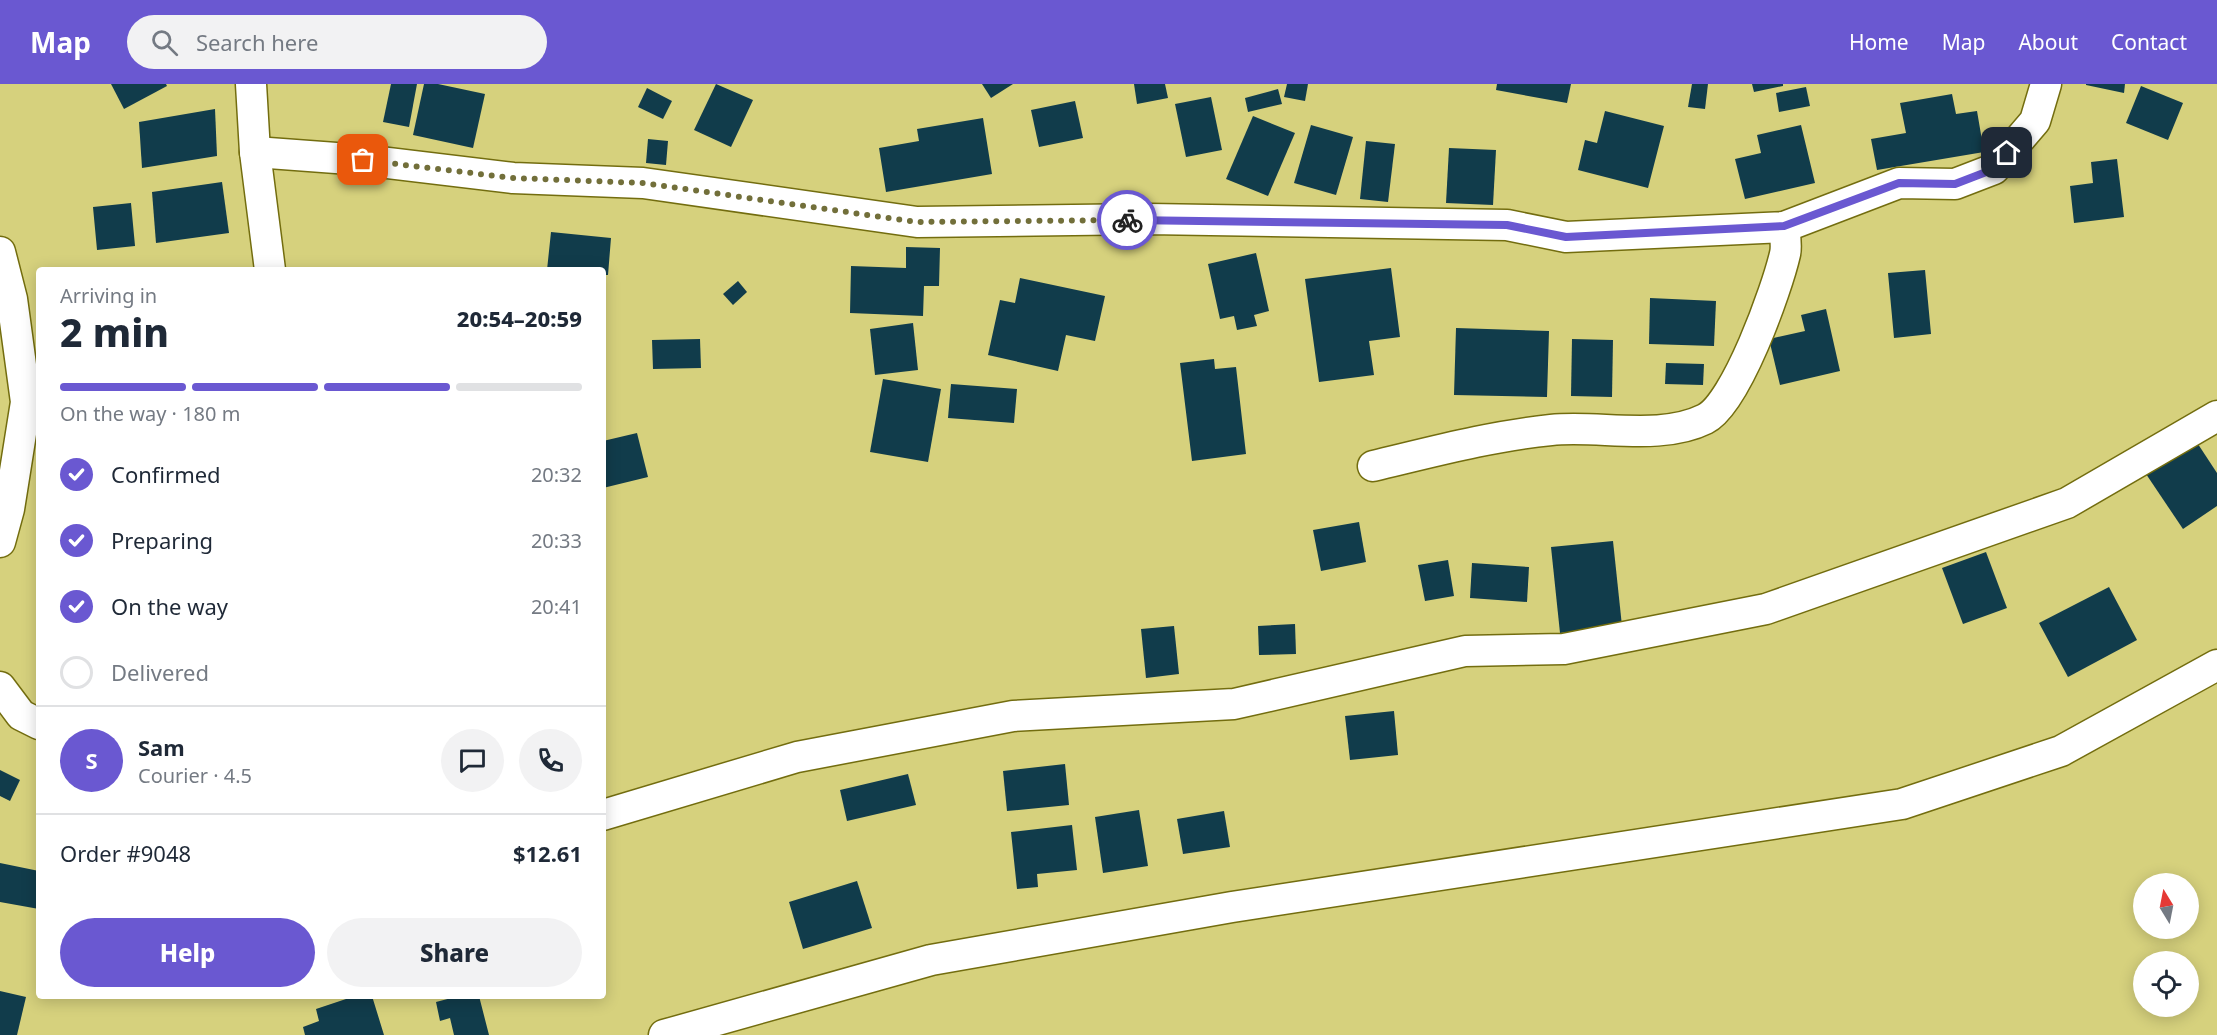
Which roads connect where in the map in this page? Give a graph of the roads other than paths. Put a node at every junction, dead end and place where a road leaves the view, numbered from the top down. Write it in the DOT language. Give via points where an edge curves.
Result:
graph roads {
  1 [pos="250,84"];
  2 [pos="2046,84"];
  3 [pos="255,152"];
  4 [pos="1784,226"];
  5 [pos="0,252"];
  6 [pos="270,267"];
  7 [pos="2217,416"];
  8 [pos="1373,466"];
  9 [pos="0,542"];
  10 [pos="2217,665"];
  11 [pos="0,687"];
  12 [pos="36,722"];
  13 [pos="606,814"];
  14 [pos="664,1035"];
  1 -- 3 [label="street"];
  2 -- 4 [label="street" via="2035,121 1994,169 1955,184 1899,183"];
  3 -- 4 [label="street" via="513,178 643,183 917,222 1161,219 1507,225 1566,237"];
  3 -- 6 [label="street"];
  4 -- 8 [label="street" via="1786,252 1743,371 1725,401 1706,419 1672,428 1553,429"];
  5 -- 9 [label="street" via="12,299 26,402"];
  7 -- 13 [label="street" via="2067,502 1766,609 1564,649 1465,651 1234,704 1013,716 797,757"];
  10 -- 14 [label="street" via="2061,751 1902,804 1232,907 931,960"];
  11 -- 12 [label="street" via="21,715"];
}
